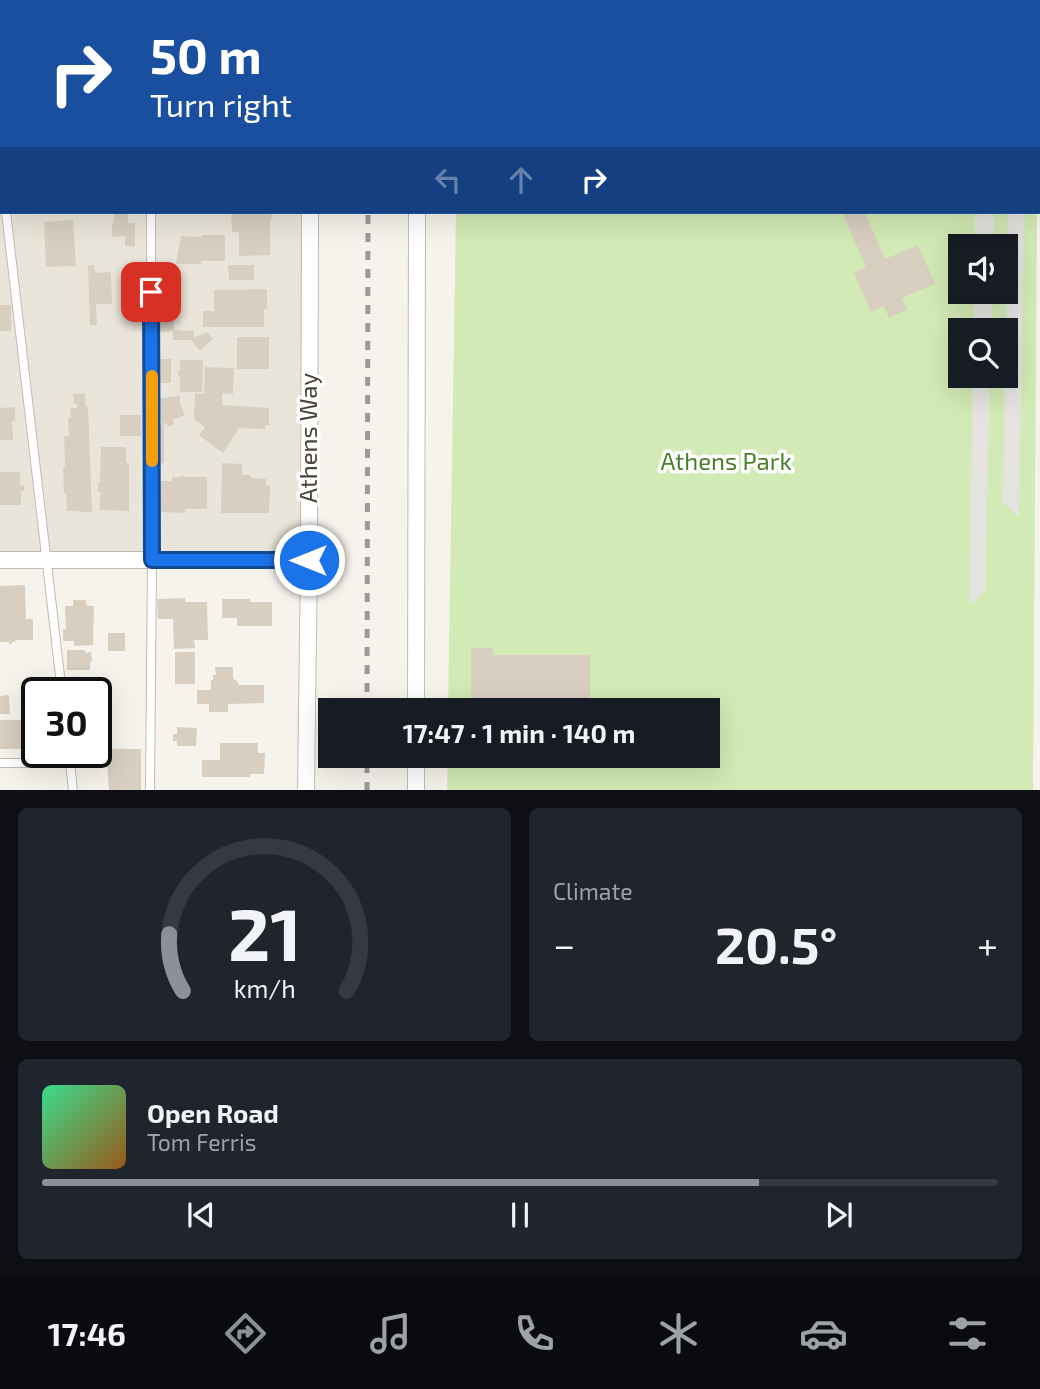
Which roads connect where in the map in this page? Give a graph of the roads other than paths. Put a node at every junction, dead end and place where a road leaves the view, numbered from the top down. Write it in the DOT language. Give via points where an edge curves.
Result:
graph roads {
  1 [pos="6,214"];
  2 [pos="151,214"];
  3 [pos="310,214"];
  4 [pos="417,214"];
  5 [pos="0,560"];
  6 [pos="48,560"];
  7 [pos="152,560"];
  8 [pos="309,560"];
  9 [pos="60,677"];
  10 [pos="416,698"];
  11 [pos="0,763"];
  12 [pos="21,763"];
  13 [pos="71,768"];
  14 [pos="416,768"];
  15 [pos="73,790"];
  16 [pos="150,790"];
  17 [pos="306,790"];
  18 [pos="416,790"];
  1 -- 6 [label="lane"];
  2 -- 7 [label="lane"];
  3 -- 8 [label="street, Athens Way"];
  4 -- 10 [label="street"];
  5 -- 6 [label="street"];
  6 -- 7 [label="street"];
  6 -- 9 [label="lane"];
  7 -- 8 [label="street"];
  7 -- 16 [label="lane"];
  8 -- 17 [label="street, Athens Way"];
  11 -- 12 [label="lane"];
  13 -- 15 [label="lane"];
  14 -- 18 [label="street"];
}
